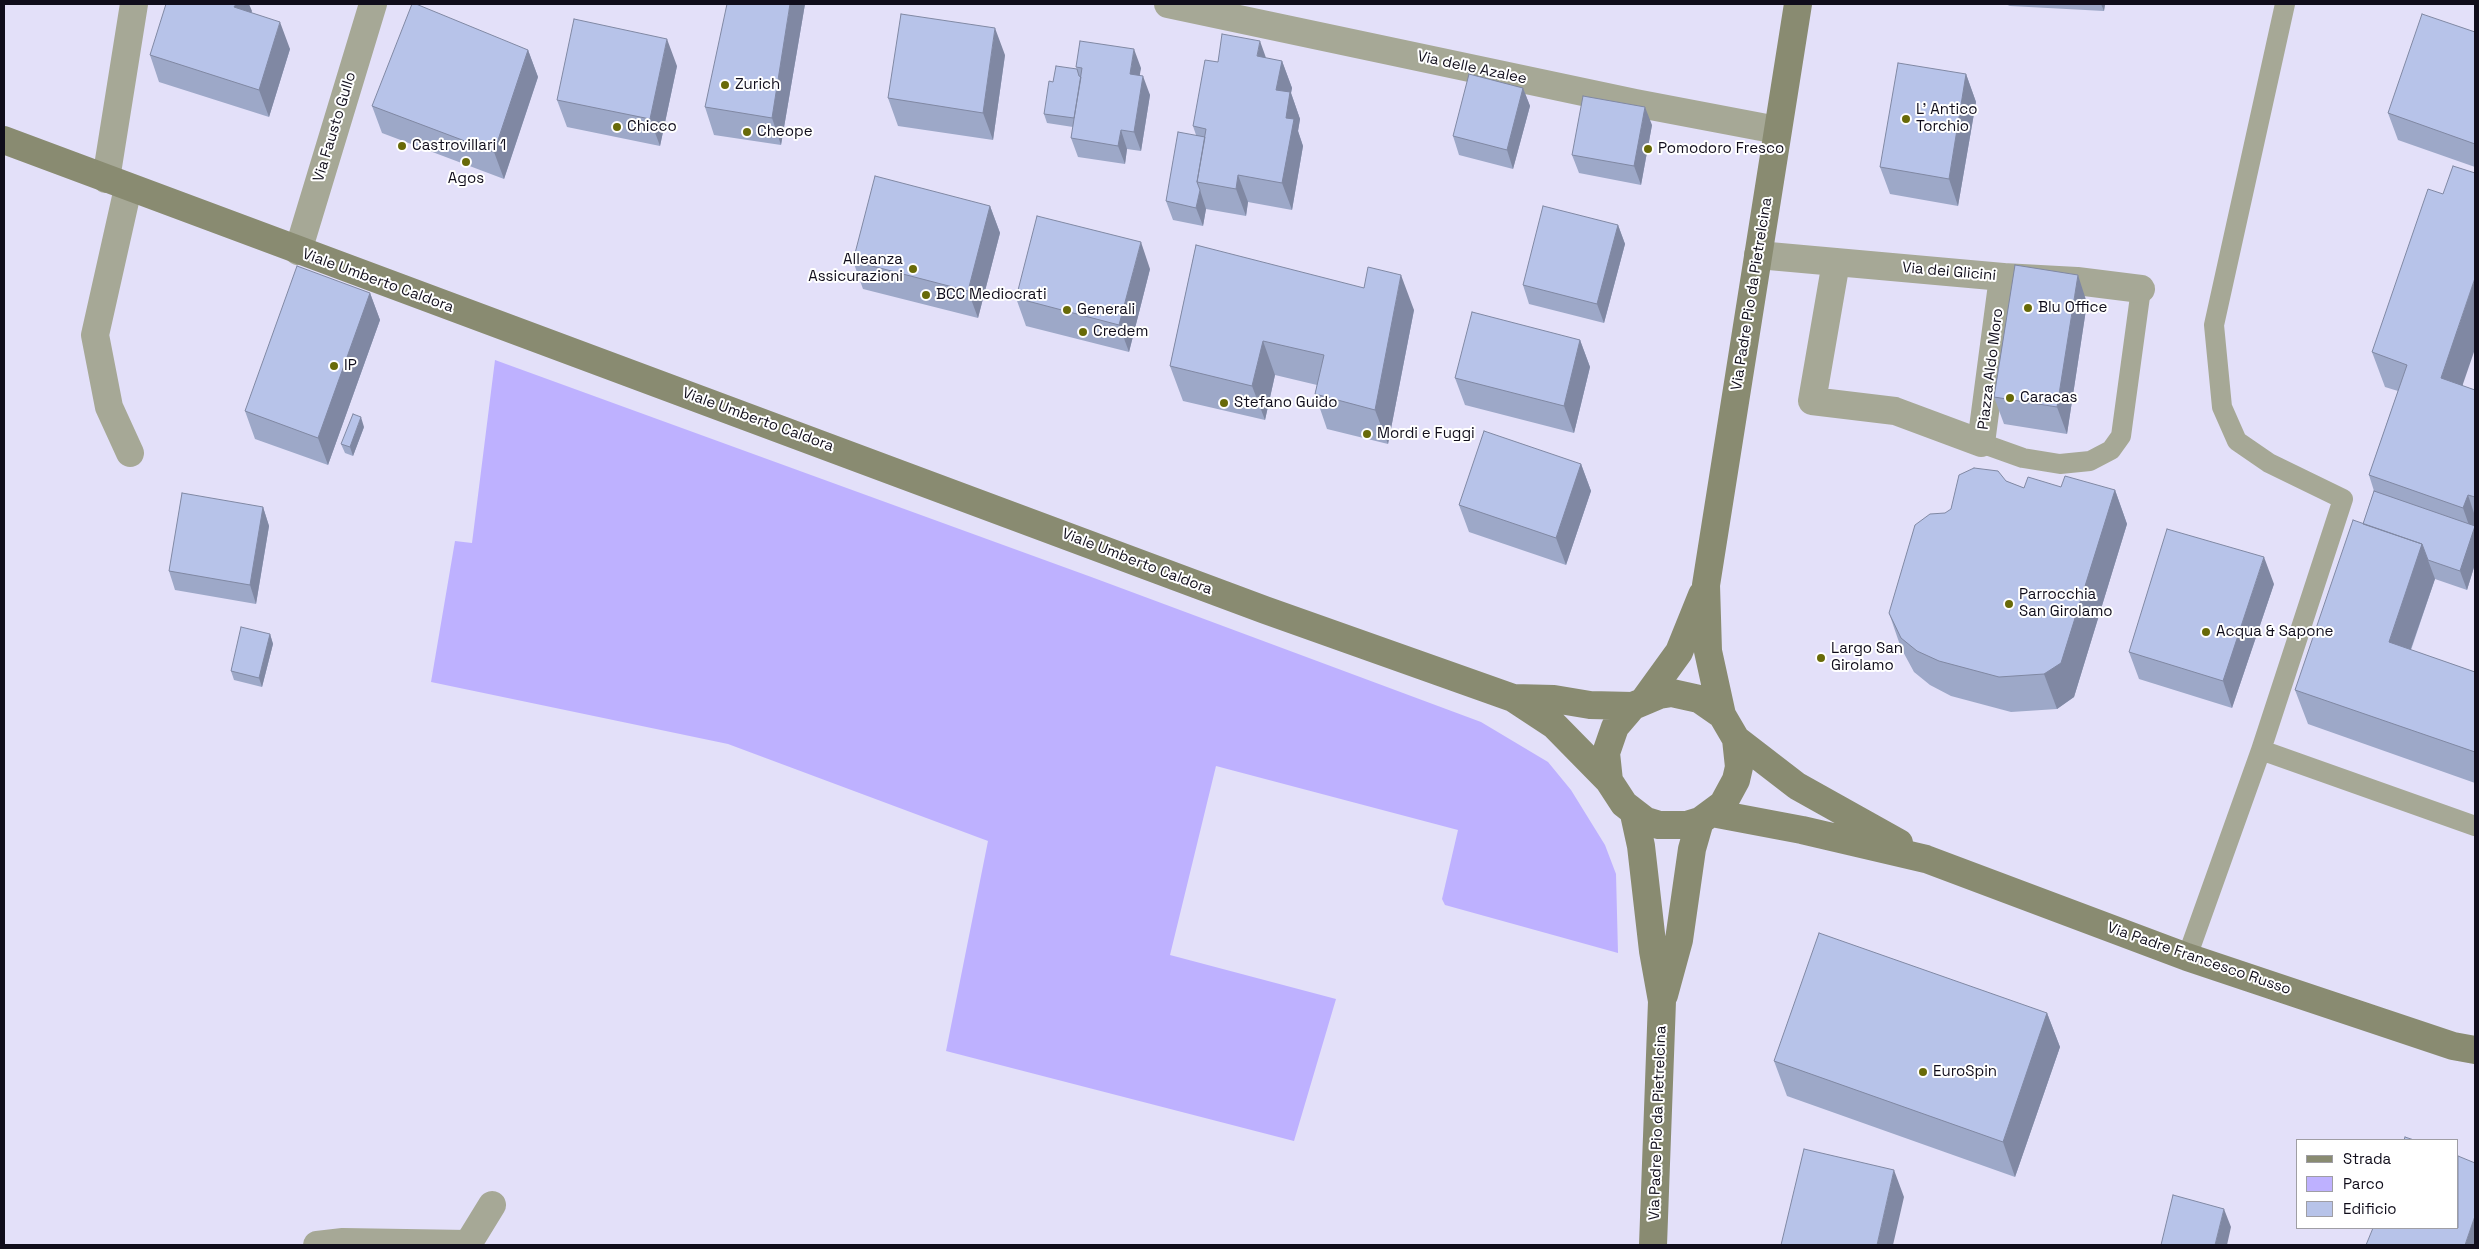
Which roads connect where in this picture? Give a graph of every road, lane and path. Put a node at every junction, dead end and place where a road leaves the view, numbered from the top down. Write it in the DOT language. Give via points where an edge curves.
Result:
graph roads {
  1 [pos="134,4"];
  2 [pos="373,4"];
  3 [pos="1168,4"];
  4 [pos="1798,4"];
  5 [pos="2285,4"];
  6 [pos="1777,130"];
  7 [pos="4,140"];
  8 [pos="117,183"];
  9 [pos="298,251"];
  10 [pos="1758,255"];
  11 [pos="1836,262"];
  12 [pos="2003,277"];
  13 [pos="2141,289"];
  14 [pos="1981,443"];
  15 [pos="130,454"];
  16 [pos="1706,585"];
  17 [pos="1513,698"];
  18 [pos="1639,703"];
  19 [pos="1722,715"];
  20 [pos="1736,739"];
  21 [pos="2260,750"];
  22 [pos="1609,781"];
  23 [pos="1634,814"];
  24 [pos="1706,817"];
  25 [pos="2475,826"];
  26 [pos="1926,859"];
  27 [pos="2187,957"];
  28 [pos="1662,1001"];
  29 [pos="2475,1050"];
  30 [pos="492,1205"];
  31 [pos="317,1245"];
  32 [pos="1653,1245"];
  1 -- 8 [label="street"];
  2 -- 9 [label="street, Via Fausto Gullo"];
  3 -- 6 [label="street, Via delle Azalee"];
  4 -- 6 [label="street, Via Padre Pio da Pietrelcina"];
  5 -- 21 [label="lane" via="2214,325 2222,407 2237,441 2269,463 2343,499"];
  6 -- 10 [label="street, Via Padre Pio da Pietrelcina"];
  7 -- 8 [label="street, Viale Umberto Caldora"];
  8 -- 9 [label="street, Viale Umberto Caldora"];
  8 -- 15 [label="street" via="95,335 109,407"];
  9 -- 17 [label="street, Viale Umberto Caldora" via="1265,610"];
  10 -- 11 [label="street, Via dei Glicini"];
  10 -- 16 [label="street, Via Padre Pio da Pietrelcina"];
  11 -- 12 [label="street, Via dei Glicini"];
  11 -- 14 [label="street, Piazza Aldo Moro" via="1812,401 1895,411"];
  12 -- 13 [label="street, Via dei Glicini"];
  12 -- 14 [label="street, Piazza Aldo Moro"];
  13 -- 14 [label="lane" via="2122,436 2111,450 2090,461 2060,464 2023,458"];
  16 -- 18 [label="street, Via Padre Pio da Pietrelcina" via="1679,652"];
  16 -- 19 [label="street, Via Padre Pio da Pietrelcina" via="1708,651"];
  17 -- 18 [label="street, Viale Umberto Caldora" via="1554,699 1590,705"];
  17 -- 22 [label="street, Viale Umberto Caldora" via="1554,725"];
  18 -- 19 [label="street" via="1672,693 1686,695 1699,699"];
  18 -- 22 [label="street" via="1615,727 1609,740 1606,753"];
  19 -- 20 [label="street"];
  20 -- 24 [label="street" via="1739,766 1736,780 1723,804"];
  20 -- 26 [label="street, Via Padre Francesco Russo" via="1797,786"];
  21 -- 25 [label="lane"];
  21 -- 27 [label="lane"];
  22 -- 23 [label="street"];
  23 -- 24 [label="street" via="1646,821 1673,826"];
  23 -- 28 [label="street, Via Padre Pio da Pietrelcina"];
  24 -- 26 [label="street, Via Padre Francesco Russo" via="1802,830"];
  24 -- 28 [label="street, Via Padre Pio da Pietrelcina" via="1692,849 1680,940"];
  26 -- 27 [label="street, Via Padre Francesco Russo"];
  27 -- 29 [label="street, Via Padre Francesco Russo" via="2453,1046"];
  28 -- 32 [label="street, Via Padre Pio da Pietrelcina"];
  30 -- 31 [label="street" via="468,1244 342,1242"];
}
